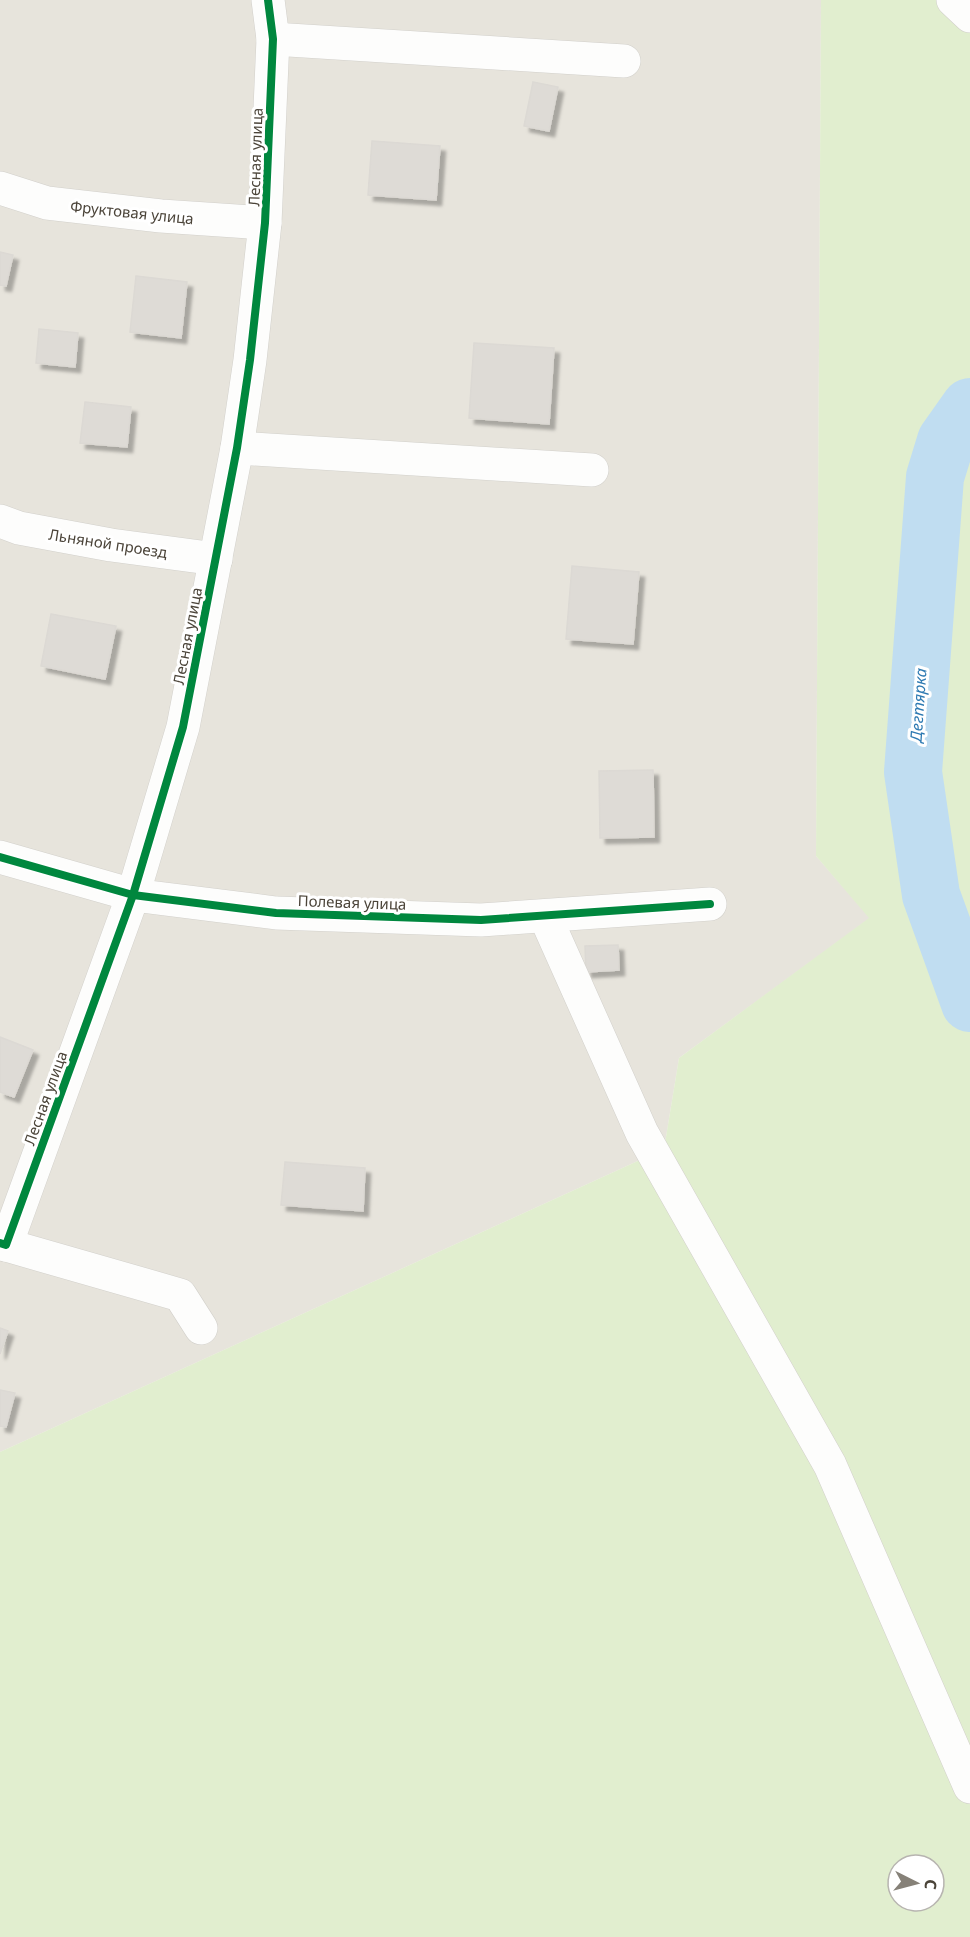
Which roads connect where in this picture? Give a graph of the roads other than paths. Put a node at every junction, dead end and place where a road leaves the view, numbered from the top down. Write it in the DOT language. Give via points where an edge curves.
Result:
graph roads {
  1 [pos="268,0"];
  2 [pos="953,0"];
  3 [pos="970,16"];
  4 [pos="273,39"];
  5 [pos="624,61"];
  6 [pos="0,188"];
  7 [pos="265,223"];
  8 [pos="237,448"];
  9 [pos="592,470"];
  10 [pos="0,521"];
  11 [pos="216,559"];
  12 [pos="0,857"];
  13 [pos="133,895"];
  14 [pos="710,904"];
  15 [pos="545,915"];
  16 [pos="3,1244"];
  17 [pos="201,1328"];
  18 [pos="970,1787"];
  1 -- 4 [label="street, Лесная улица"];
  2 -- 3 [label="street"];
  4 -- 5 [label="street"];
  4 -- 7 [label="street, Лесная улица"];
  6 -- 7 [label="street, Фруктовая улица" via="47,203"];
  7 -- 8 [label="street, Лесная улица"];
  8 -- 9 [label="street"];
  8 -- 11 [label="street, Лесная улица"];
  10 -- 11 [label="street, Льняной проезд" via="111,545"];
  11 -- 13 [label="street, Лесная улица" via="183,727"];
  12 -- 13 [label="street, Полевая улица"];
  13 -- 15 [label="street, Полевая улица" via="276,913 481,920"];
  13 -- 16 [label="street, Лесная улица"];
  14 -- 15 [label="street, Полевая улица"];
  15 -- 18 [label="street" via="642,1133 830,1466"];
  16 -- 17 [label="street" via="180,1295"];
}
